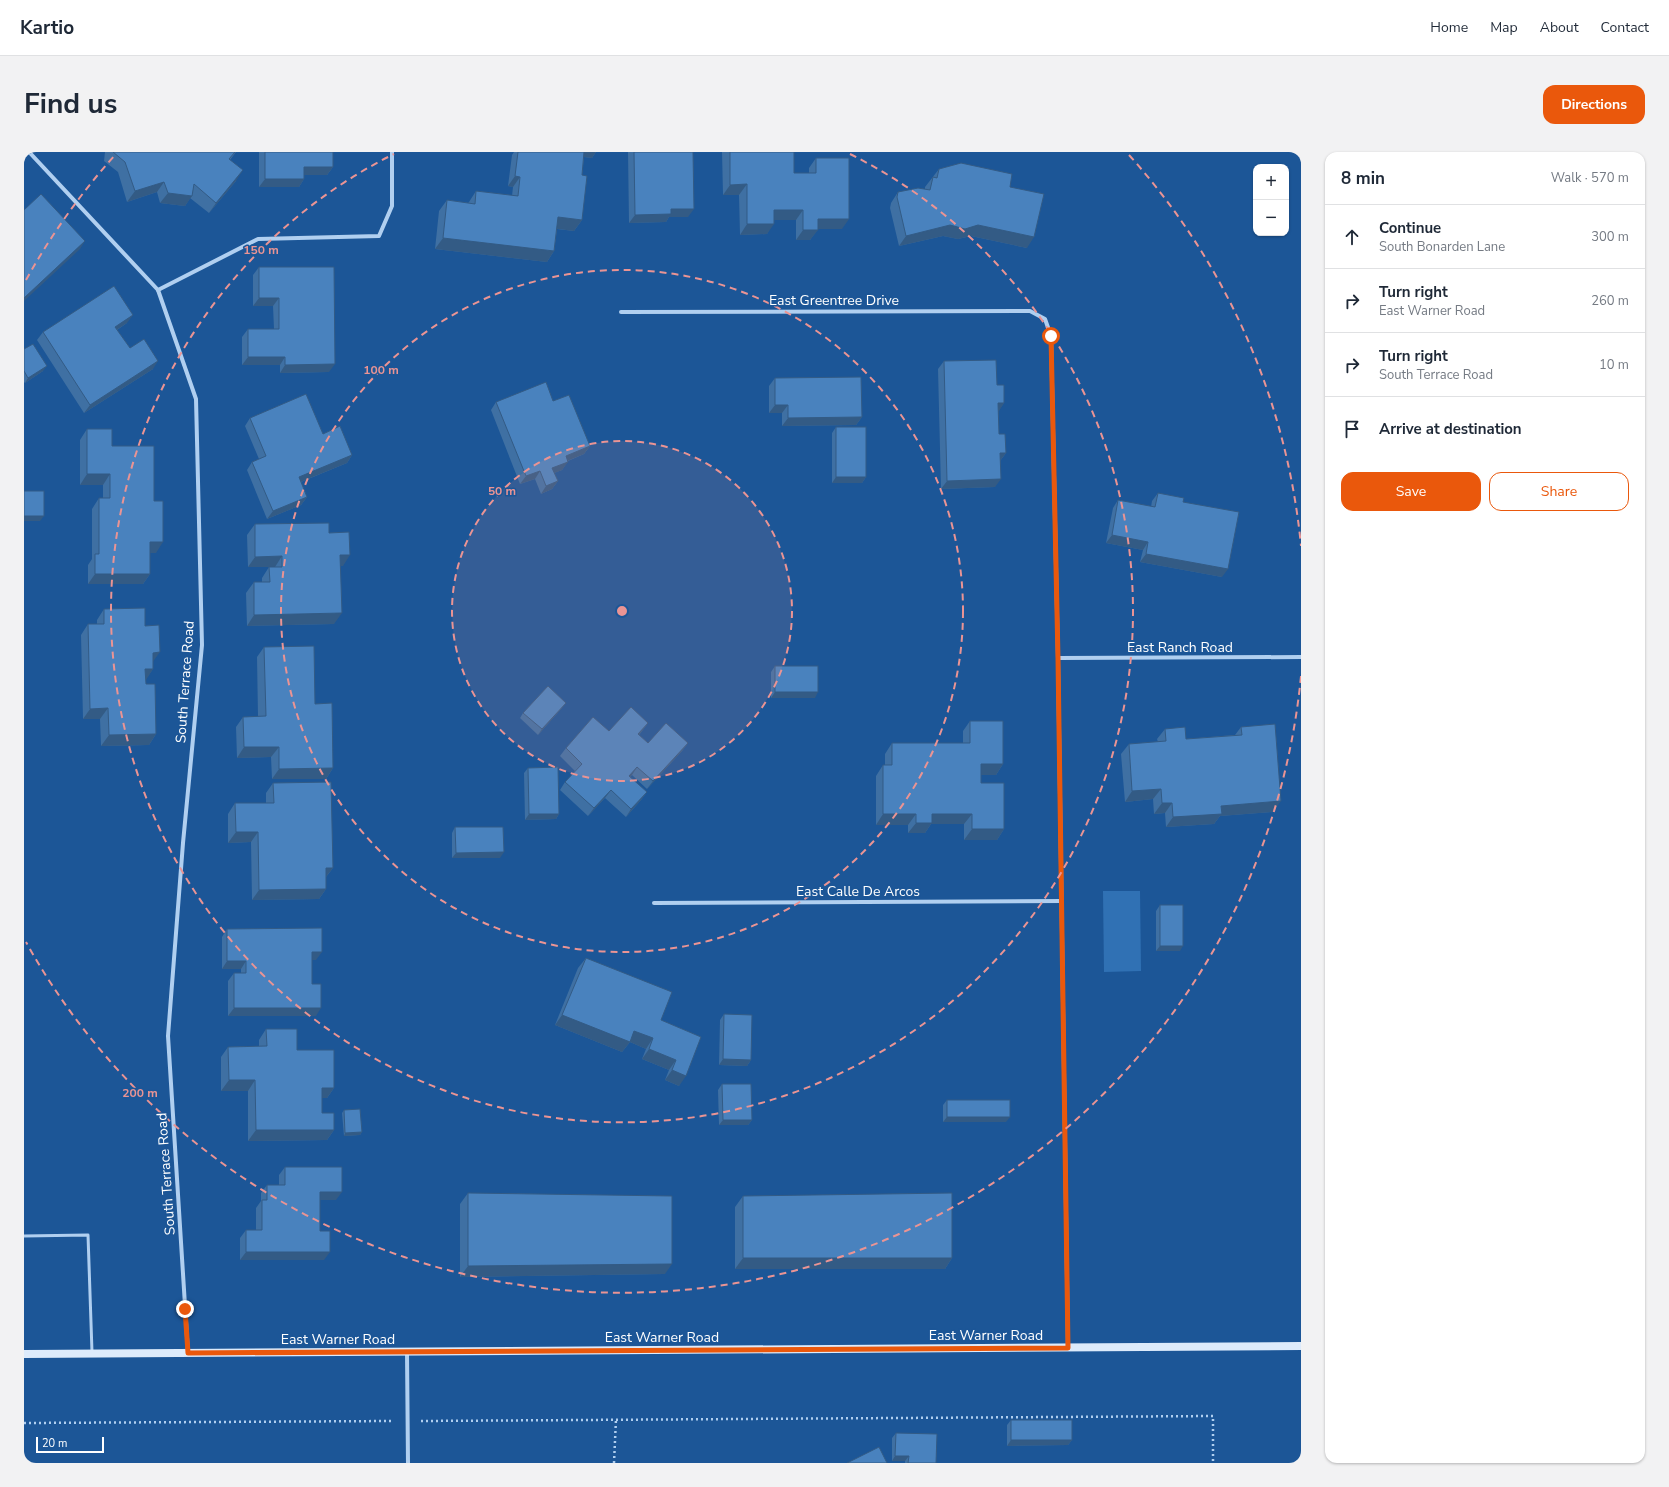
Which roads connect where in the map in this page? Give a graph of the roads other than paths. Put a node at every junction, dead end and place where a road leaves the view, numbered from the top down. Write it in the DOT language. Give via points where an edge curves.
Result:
graph roads {
  1 [pos="29,152"];
  2 [pos="392,152"];
  3 [pos="158,290"];
  4 [pos="621,312"];
  5 [pos="1301,657"];
  6 [pos="1058,658"];
  7 [pos="1062,901"];
  8 [pos="654,903"];
  9 [pos="24,1236"];
  10 [pos="1301,1346"];
  11 [pos="1068,1348"];
  12 [pos="407,1352"];
  13 [pos="188,1353"];
  14 [pos="24,1354"];
  15 [pos="92,1354"];
  16 [pos="408,1463"];
  1 -- 3 [label="street"];
  2 -- 3 [label="street" via="392,206 379,236 258,238"];
  3 -- 13 [label="street, South Terrace Road" via="196,399 202,645 168,1036"];
  4 -- 6 [label="street, East Greentree Drive" via="1030,311 1045,319 1051,336"];
  5 -- 6 [label="street, East Ranch Road"];
  6 -- 7 [label="street"];
  7 -- 8 [label="street, East Calle De Arcos"];
  7 -- 11 [label="street"];
  9 -- 15 [label="lane" via="88,1235"];
  10 -- 11 [label="main road, East Warner Road"];
  11 -- 12 [label="main road, East Warner Road"];
  12 -- 13 [label="main road, East Warner Road"];
  12 -- 16 [label="street"];
  13 -- 15 [label="main road, East Warner Road"];
  14 -- 15 [label="main road, East Warner Road"];
}
